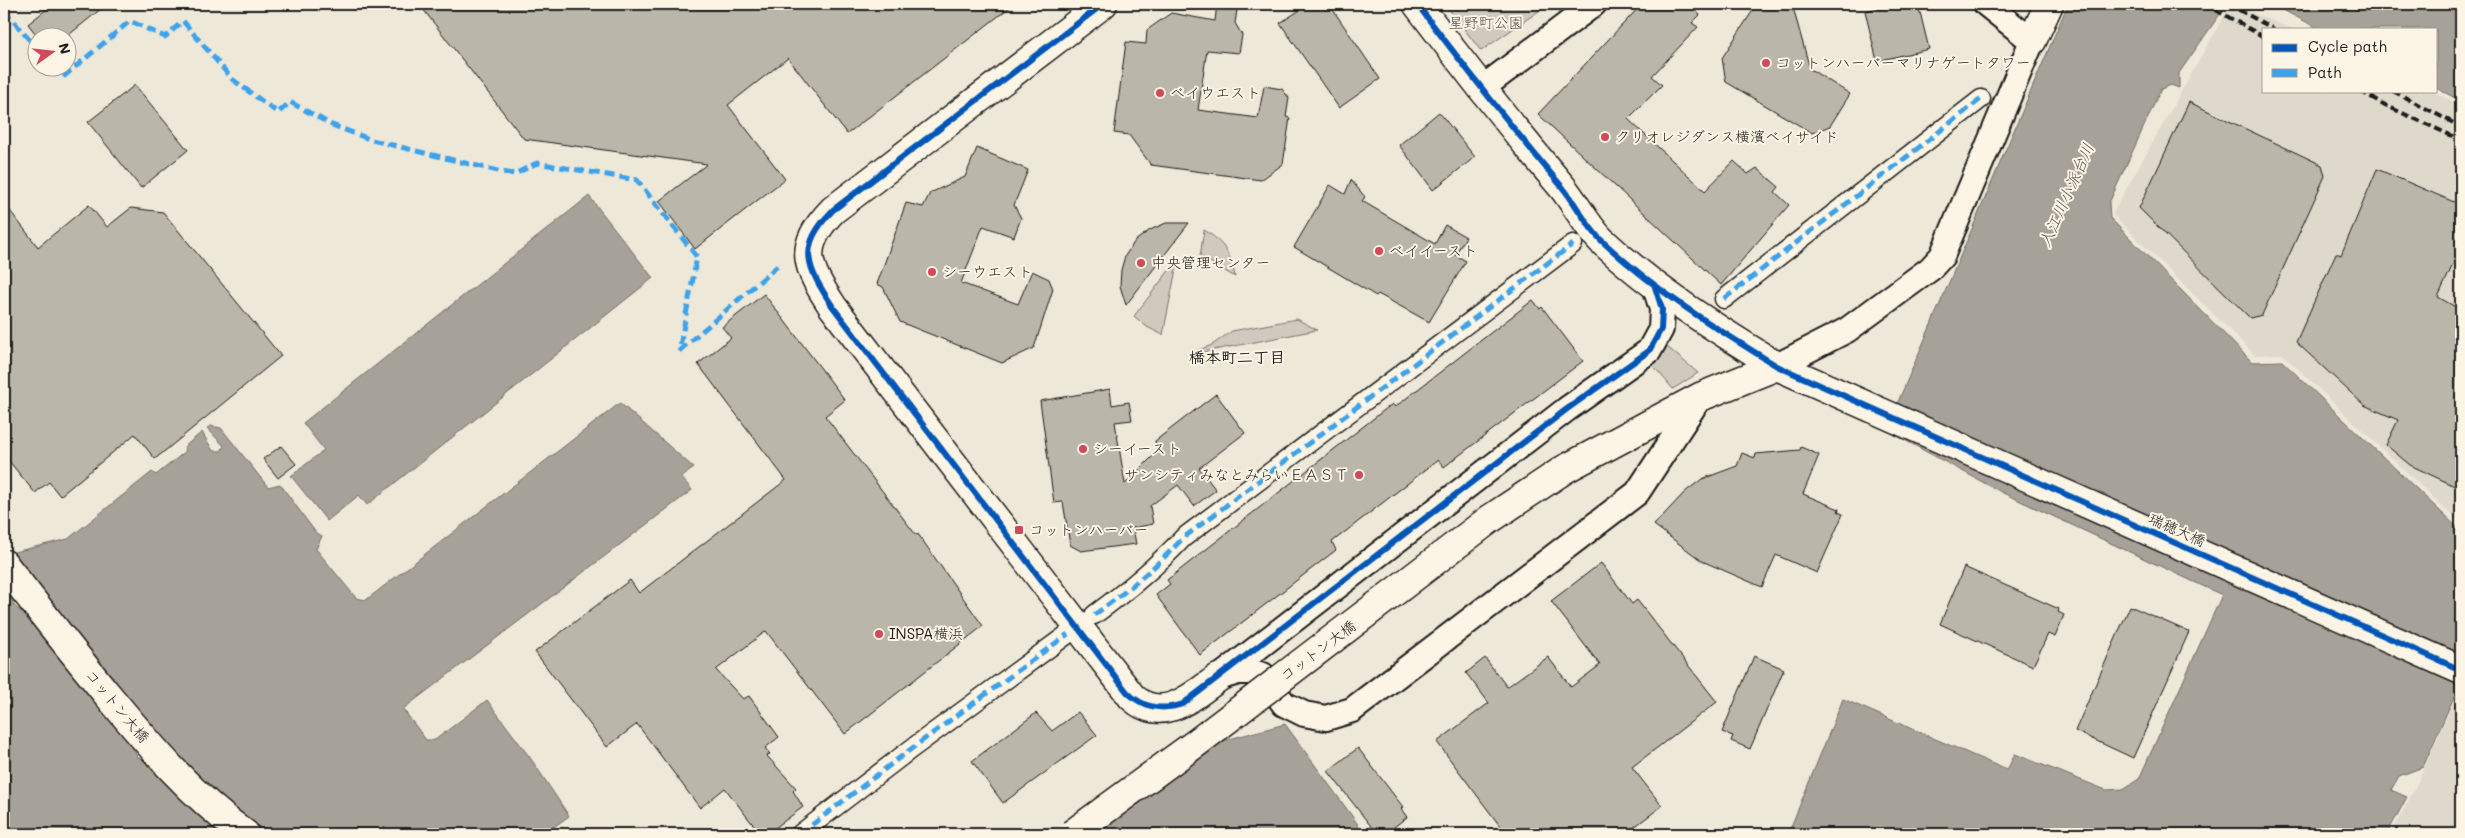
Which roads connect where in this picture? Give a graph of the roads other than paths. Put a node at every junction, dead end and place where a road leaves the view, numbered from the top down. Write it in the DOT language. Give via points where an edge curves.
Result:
graph roads {
  1 [pos="1103,4"];
  2 [pos="1416,4"];
  3 [pos="1594,4"];
  4 [pos="1986,4"];
  5 [pos="2049,4"];
  6 [pos="2032,41"];
  7 [pos="1481,89"];
  8 [pos="1981,99"];
  9 [pos="1573,244"];
  10 [pos="1655,287"];
  11 [pos="1724,299"];
  12 [pos="1776,366"];
  13 [pos="1700,397"];
  14 [pos="4,564"];
  15 [pos="1094,615"];
  16 [pos="1068,634"];
  17 [pos="1275,634"];
  18 [pos="2461,670"];
  19 [pos="1263,676"];
  20 [pos="1218,678"];
  21 [pos="244,834"];
  22 [pos="800,834"];
  23 [pos="1072,834"];
  1 -- 20 [label="street" via="833,210 812,236 810,258 817,282 833,307 1132,697 1146,705 1169,708 1182,704"];
  2 -- 7 [label="street, 瑞穂大橋"];
  3 -- 7 [label="street"];
  4 -- 6 [label="street"];
  5 -- 6 [label="street"];
  6 -- 12 [label="street" via="1942,256 1930,269 1847,330"];
  7 -- 10 [label="street, 瑞穂大橋" via="1600,238"];
  8 -- 11 [label="street"];
  9 -- 15 [label="street" via="1183,538 1158,566"];
  10 -- 12 [label="street, 瑞穂大橋" via="1707,324"];
  10 -- 17 [label="street" via="1662,309 1661,329 1649,351 1567,409"];
  12 -- 13 [label="street, コットン大橋"];
  12 -- 18 [label="street, 瑞穂大橋"];
  13 -- 19 [label="street" via="1637,494 1352,710 1326,718 1304,714 1284,704"];
  13 -- 23 [label="street, コットン大橋, bridge" via="1565,469 1490,519"];
  14 -- 21 [label="street, コットン大橋" via="149,745 197,794"];
  16 -- 22 [label="street"];
  17 -- 19 [label="street"];
  17 -- 20 [label="street"];
  19 -- 20 [label="street" via="1238,672"];
}
